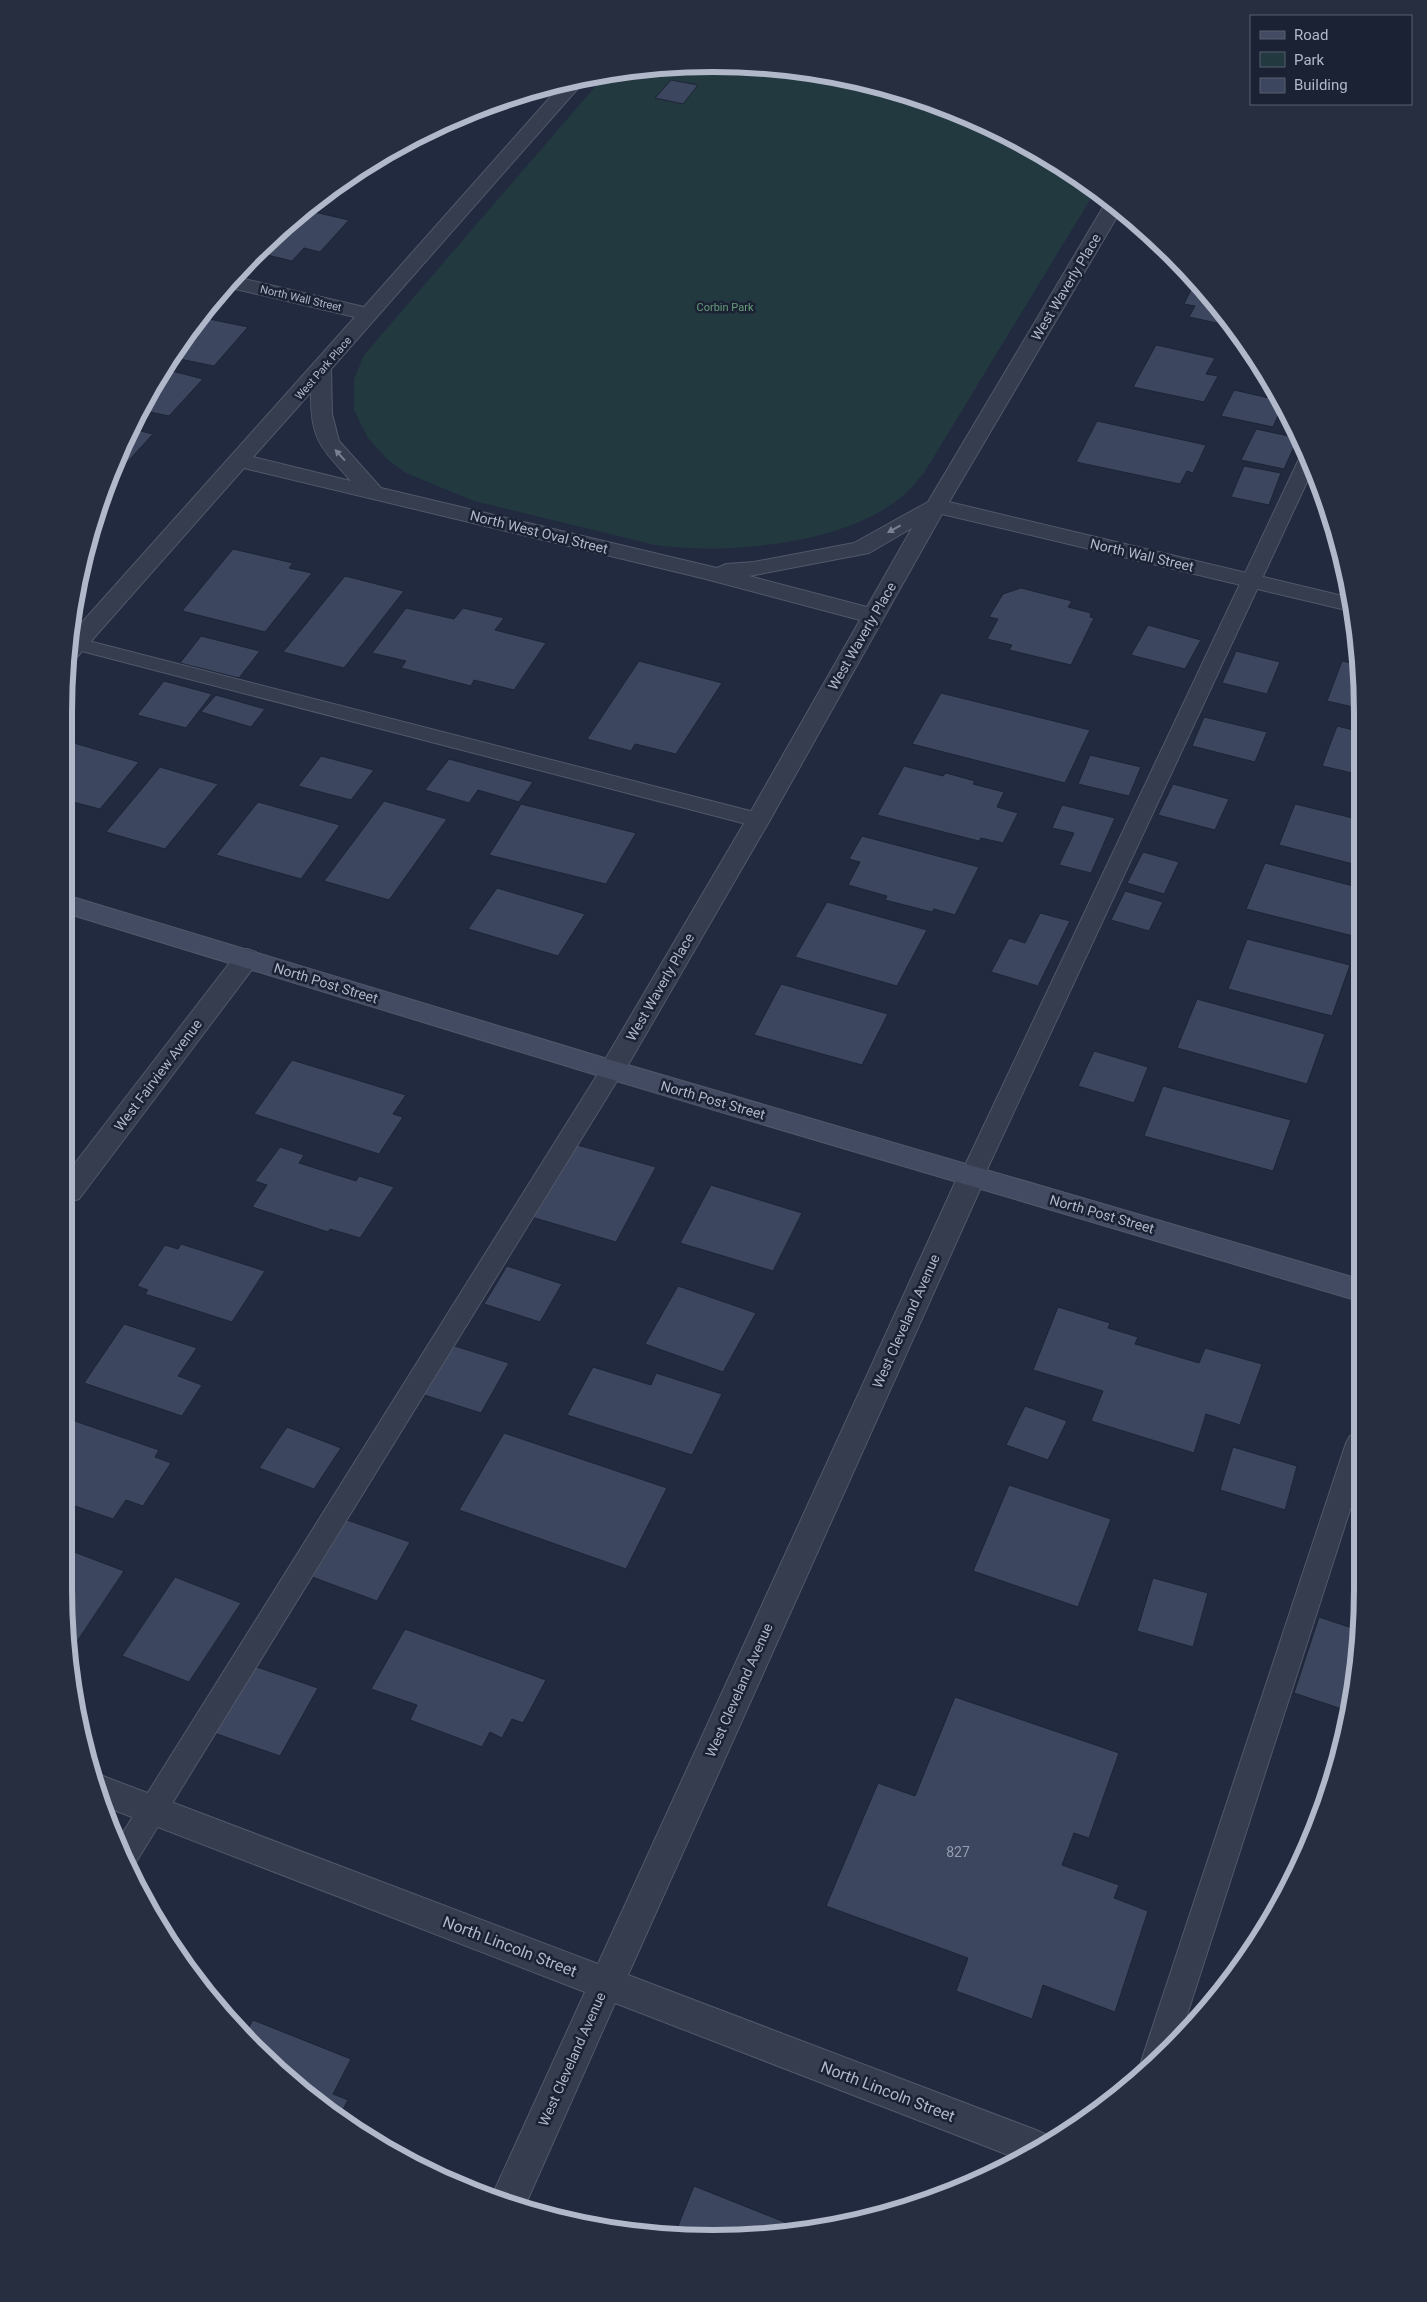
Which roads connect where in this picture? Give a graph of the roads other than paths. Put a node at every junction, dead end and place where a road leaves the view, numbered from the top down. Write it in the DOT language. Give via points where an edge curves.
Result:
graph roads {
  1 [pos="567,90"];
  2 [pos="1111,211"];
  3 [pos="239,284"];
  4 [pos="370,314"];
  5 [pos="321,369"];
  6 [pos="241,461"];
  7 [pos="1305,466"];
  8 [pos="372,492"];
  9 [pos="936,506"];
  10 [pos="706,572"];
  11 [pos="1252,581"];
  12 [pos="1345,603"];
  13 [pos="874,616"];
  14 [pos="77,644"];
  15 [pos="76,649"];
  16 [pos="758,820"];
  17 [pos="72,906"];
  18 [pos="246,958"];
  19 [pos="612,1070"];
  20 [pos="972,1176"];
  21 [pos="72,1188"];
  22 [pos="1354,1289"];
  23 [pos="1354,1458"];
  24 [pos="106,1792"];
  25 [pos="152,1810"];
  26 [pos="128,1849"];
  27 [pos="606,1983"];
  28 [pos="1161,2048"];
  29 [pos="1030,2146"];
  30 [pos="511,2196"];
  1 -- 4 [label="street, West Park Place"];
  2 -- 9 [label="street, West Waverly Place"];
  3 -- 4 [label="street, North Wall Street"];
  4 -- 5 [label="street, West Park Place"];
  5 -- 6 [label="street, West Park Place"];
  8 -- 5 [label="street, one-way" via="329,443 321,414"];
  6 -- 8 [label="street, North West Oval Street"];
  6 -- 14 [label="street, West Park Place"];
  7 -- 11 [label="lane"];
  8 -- 10 [label="street, North West Oval Street"];
  9 -- 10 [label="street, North West Oval Street, one-way" via="860,548 754,568"];
  9 -- 11 [label="street, North Wall Street"];
  9 -- 13 [label="street, West Waverly Place"];
  10 -- 13 [label="street, North West Oval Street"];
  11 -- 12 [label="street, North Wall Street"];
  11 -- 20 [label="lane"];
  13 -- 16 [label="street, West Waverly Place"];
  15 -- 16 [label="lane"];
  16 -- 19 [label="street, West Waverly Place"];
  17 -- 18 [label="street, North Post Street"];
  18 -- 19 [label="street, North Post Street"];
  18 -- 21 [label="street, West Fairview Avenue"];
  19 -- 20 [label="street, North Post Street"];
  19 -- 25 [label="lane"];
  20 -- 22 [label="street, North Post Street"];
  20 -- 27 [label="street, West Cleveland Avenue"];
  23 -- 28 [label="lane"];
  24 -- 25 [label="street, North Lincoln Street"];
  25 -- 26 [label="lane"];
  25 -- 27 [label="street, North Lincoln Street"];
  27 -- 29 [label="street, North Lincoln Street"];
  27 -- 30 [label="street, West Cleveland Avenue"];
}
